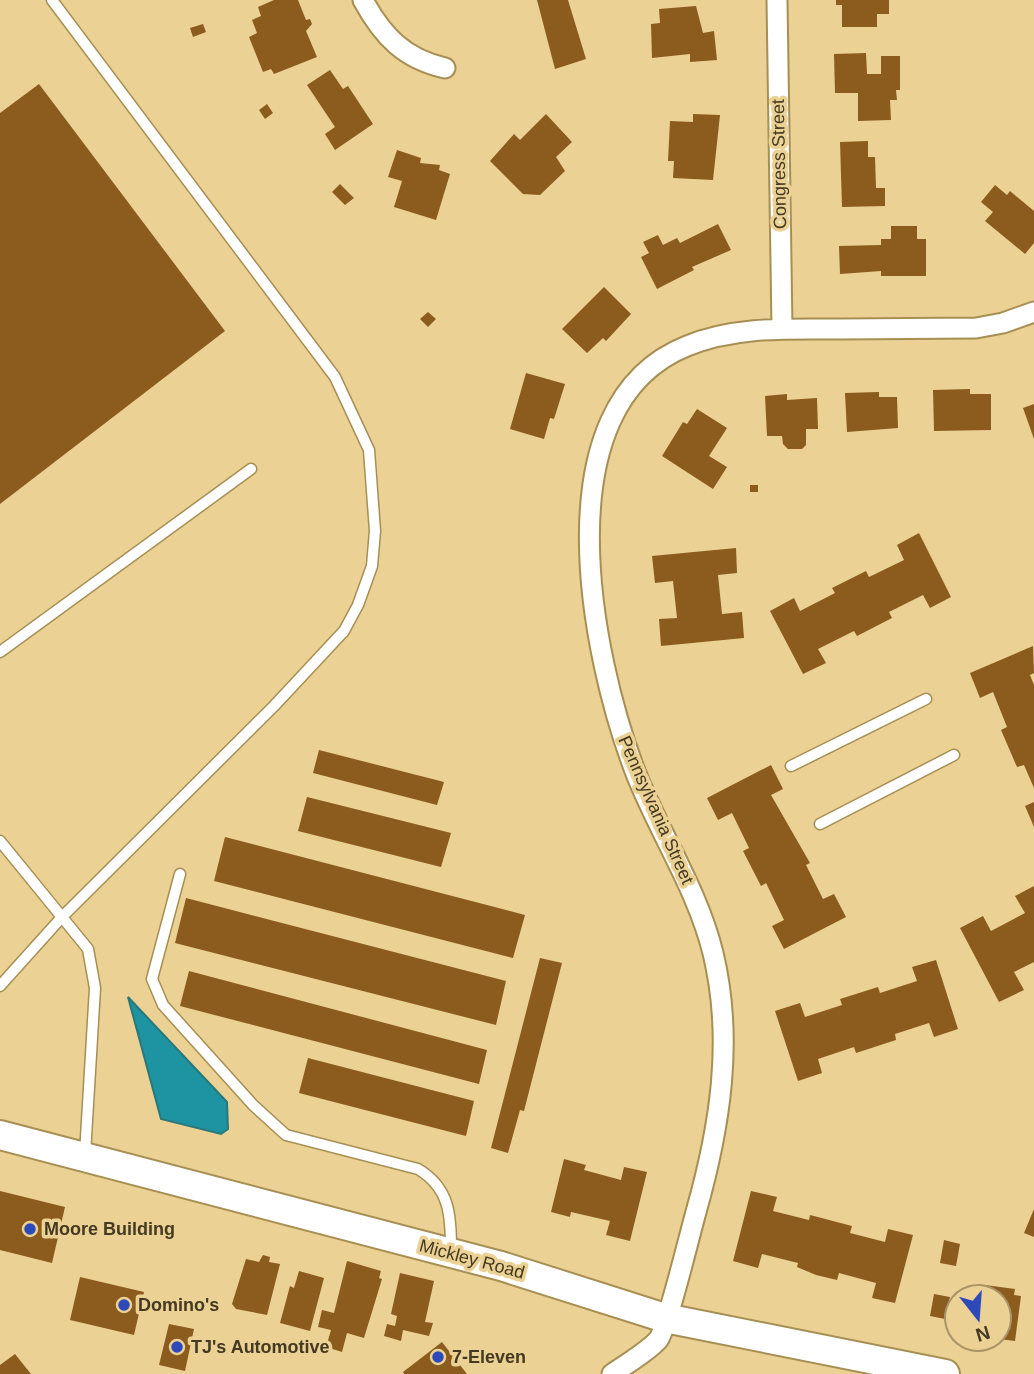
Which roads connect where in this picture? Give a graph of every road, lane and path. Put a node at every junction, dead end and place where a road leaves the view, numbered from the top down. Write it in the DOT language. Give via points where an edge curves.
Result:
graph roads {
  1 [pos="52,0"];
  2 [pos="363,0"];
  3 [pos="777,0"];
  4 [pos="445,68"];
  5 [pos="1034,312"];
  6 [pos="782,329"];
  7 [pos="251,469"];
  8 [pos="0,652"];
  9 [pos="926,699"];
  10 [pos="954,755"];
  11 [pos="791,766"];
  12 [pos="820,824"];
  13 [pos="0,841"];
  14 [pos="180,874"];
  15 [pos="62,917"];
  16 [pos="0,986"];
  17 [pos="0,1135"];
  18 [pos="84,1158"];
  19 [pos="452,1253"];
  20 [pos="665,1318"];
  21 [pos="612,1374"];
  22 [pos="945,1374"];
  1 -- 15 [label="lane" via="335,377 369,450 375,531 372,566 344,631"];
  2 -- 4 [label="street" via="383,34 403,52 422,63"];
  3 -- 6 [label="street, Congress Street"];
  5 -- 6 [label="street, Pennsylvania Street" via="976,328"];
  6 -- 20 [label="street, Pennsylvania Street" via="724,335 686,346 645,374 623,398 607,427 590,508 591,567 603,666 617,721 636,775 702,914 723,1019 724,1069 717,1128"];
  7 -- 8 [label="lane"];
  9 -- 11 [label="lane"];
  10 -- 12 [label="lane"];
  13 -- 15 [label="lane"];
  14 -- 19 [label="lane" via="152,979 163,1005 286,1135 418,1169 434,1178 446,1199"];
  15 -- 16 [label="lane"];
  15 -- 18 [label="lane" via="88,949 95,988"];
  17 -- 18 [label="street, Mickley Road"];
  18 -- 19 [label="street, Mickley Road"];
  19 -- 20 [label="street, Mickley Road"];
  20 -- 21 [label="street, Pennsylvania Street" via="659,1339"];
  20 -- 22 [label="street, Mickley Road"];
}
